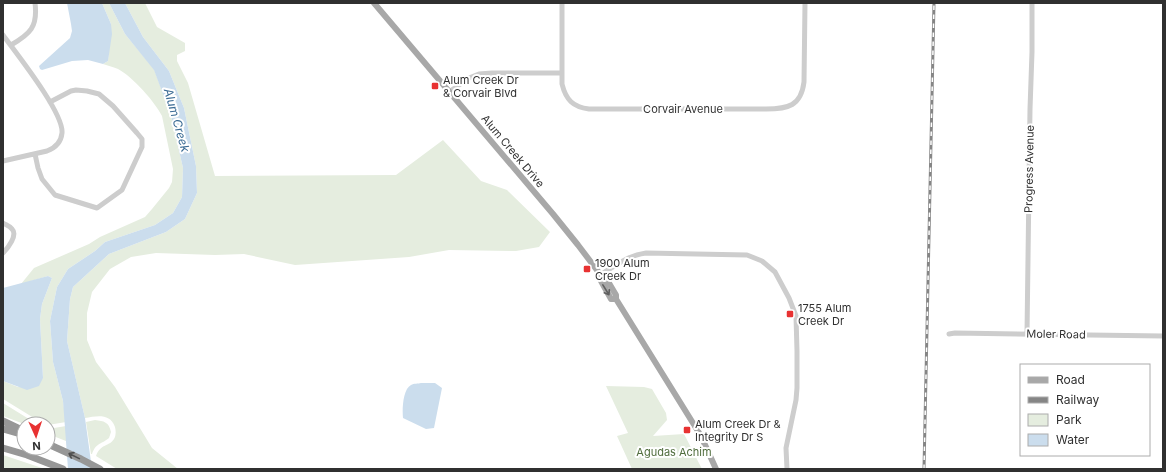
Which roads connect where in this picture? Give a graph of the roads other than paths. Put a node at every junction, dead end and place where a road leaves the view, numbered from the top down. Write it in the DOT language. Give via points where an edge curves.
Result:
graph roads {
  1 [pos="35,3"];
  2 [pos="374,3"];
  3 [pos="562,3"];
  4 [pos="805,3"];
  5 [pos="1032,3"];
  6 [pos="3,35"];
  7 [pos="11,45"];
  8 [pos="562,73"];
  9 [pos="449,92"];
  10 [pos="50,102"];
  11 [pos="35,154"];
  12 [pos="3,159"];
  13 [pos="3,223"];
  14 [pos="3,253"];
  15 [pos="602,277"];
  16 [pos="949,334"];
  17 [pos="1027,334"];
  18 [pos="1163,336"];
  19 [pos="3,421"];
  20 [pos="16,427"];
  21 [pos="3,429"];
  22 [pos="16,433"];
  23 [pos="3,448"];
  24 [pos="56,448"];
  25 [pos="63,469"];
  26 [pos="100,469"];
  27 [pos="716,469"];
  28 [pos="787,469"];
  1 -- 7 [label="street" via="33,28"];
  2 -- 9 [label="main road, Alum Creek Drive"];
  3 -- 8 [label="street"];
  4 -- 8 [label="street, Corvair Avenue" via="804,82 801,95 796,102 786,108 581,108 572,103 566,95"];
  5 -- 17 [label="street, Progress Avenue"];
  6 -- 7 [label="street"];
  7 -- 10 [label="street"];
  8 -- 9 [label="street" via="479,74"];
  9 -- 15 [label="main road, Alum Creek Drive" via="558,219"];
  10 -- 11 [label="street" via="62,134 52,149"];
  10 -- 11 [label="street" via="76,90 99,94 142,139 142,149 122,190 97,208 55,195 42,179"];
  11 -- 12 [label="street"];
  13 -- 14 [label="street" via="14,232"];
  15 -- 27 [label="main road, Alum Creek Drive" via="610,284 616,299 701,436"];
  15 -- 28 [label="street" via="621,261 646,253 747,255 762,261 775,272 792,305 796,321 797,388 786,448"];
  16 -- 17 [label="street, Moler Road"];
  17 -- 18 [label="street, Moler Road"];
  19 -- 20 [label="highway"];
  21 -- 22 [label="highway"];
  23 -- 25 [label="highway"];
  26 -- 24 [label="highway, one-way"];
}
